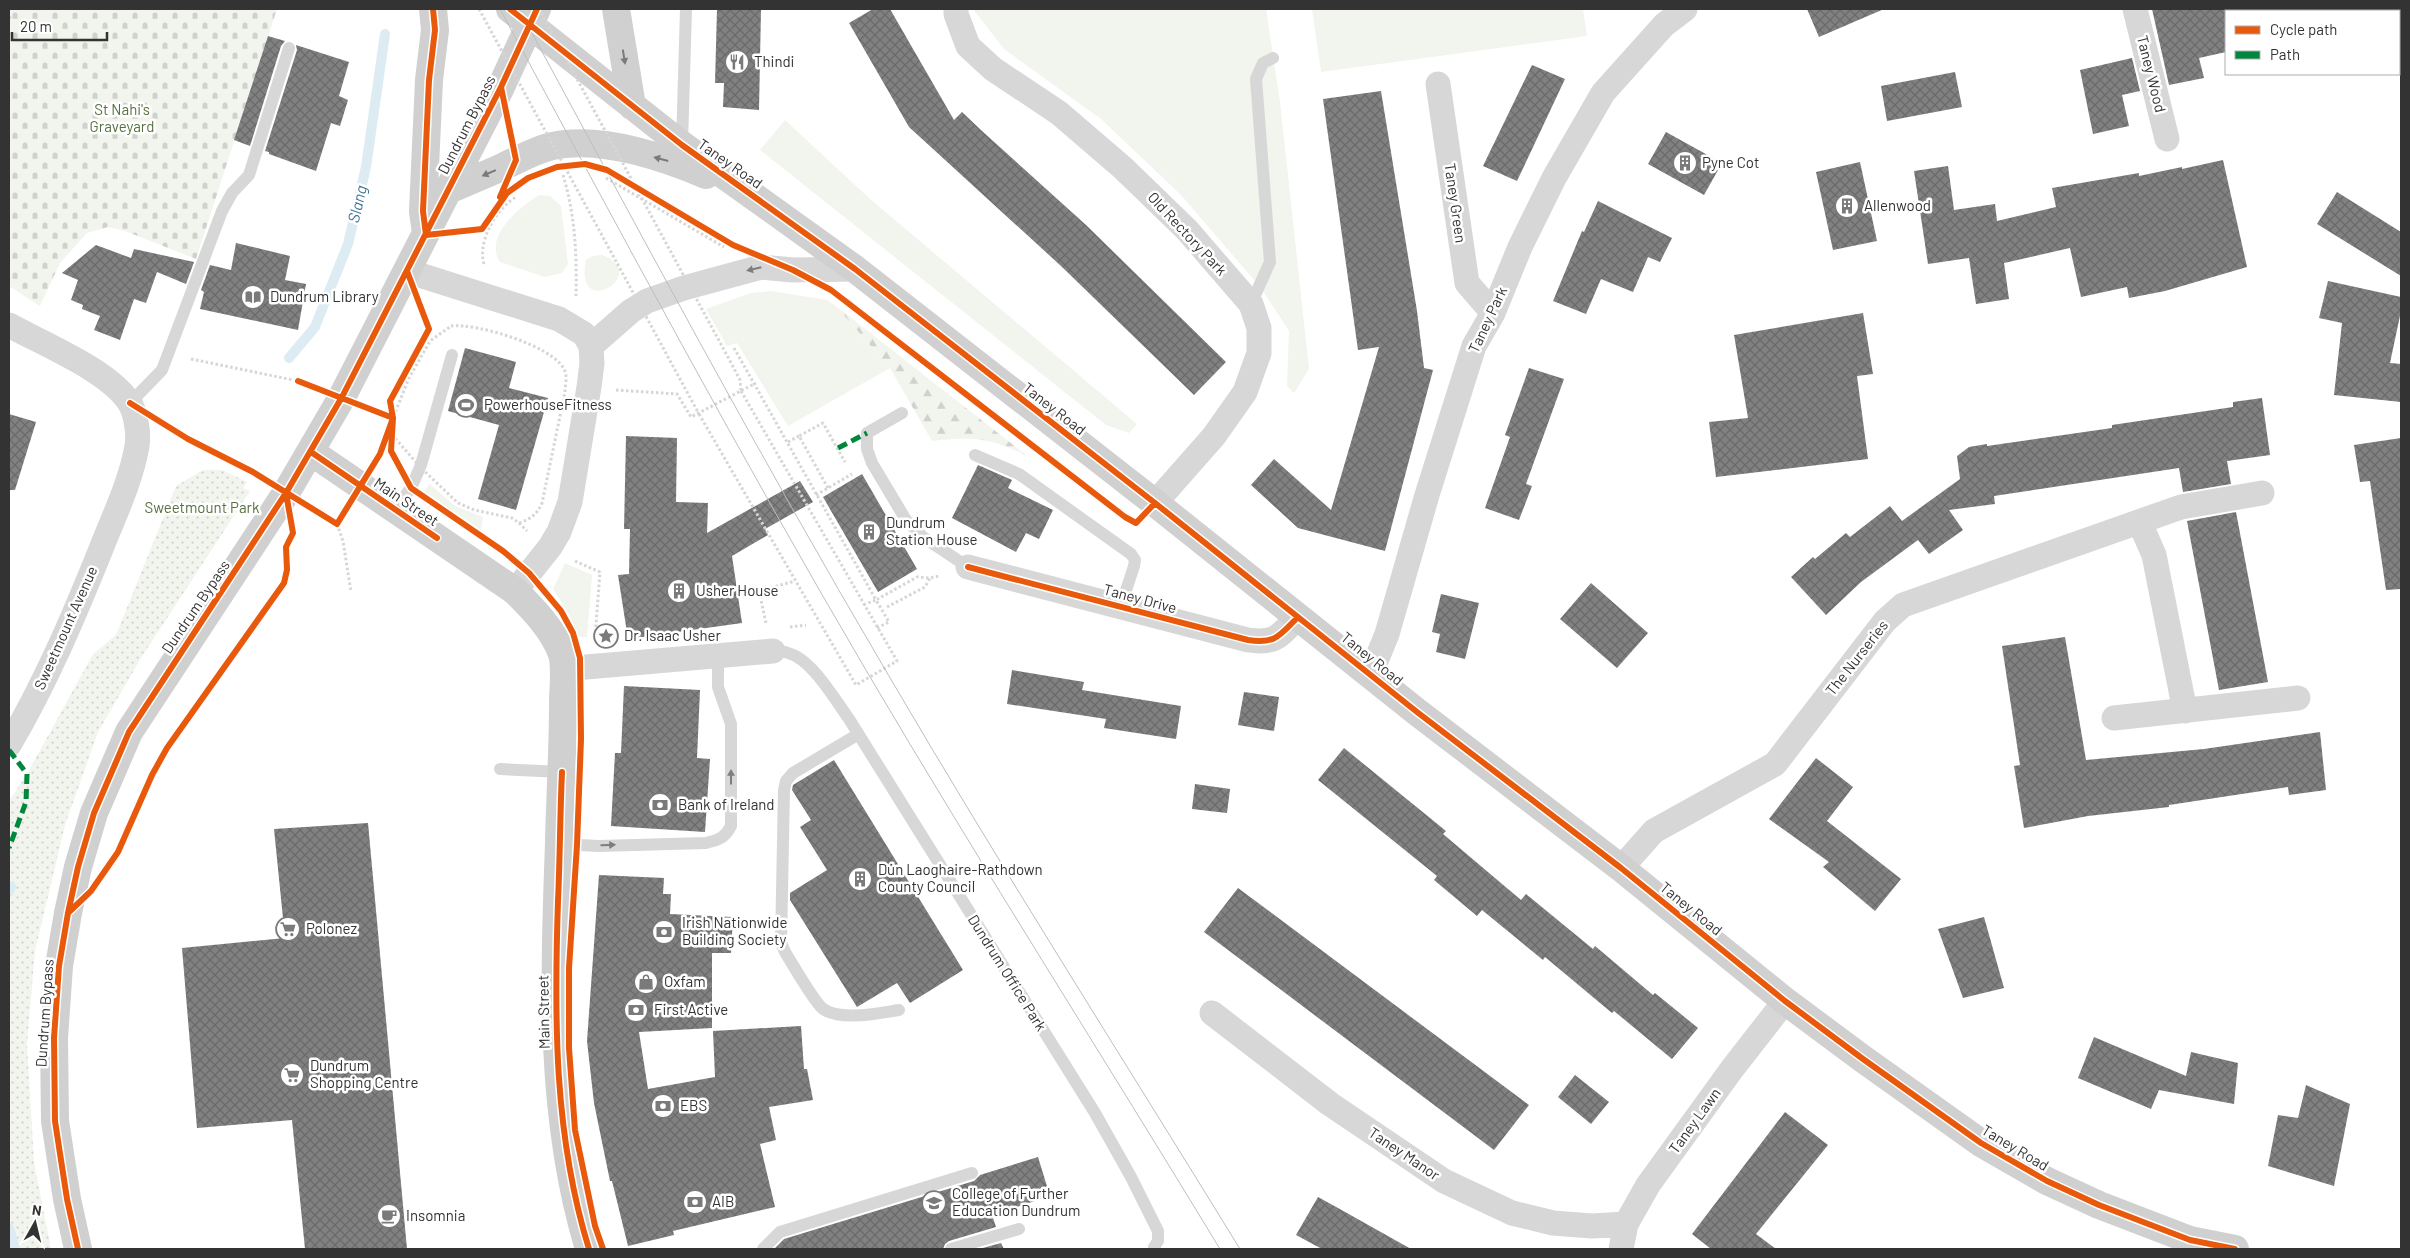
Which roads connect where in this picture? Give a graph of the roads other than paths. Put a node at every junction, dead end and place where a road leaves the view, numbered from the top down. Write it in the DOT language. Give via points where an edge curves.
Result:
graph roads {
  1 [pos="433,9"];
  2 [pos="616,9"];
  3 [pos="686,9"];
  4 [pos="956,9"];
  5 [pos="1684,9"];
  6 [pos="2135,9"];
  7 [pos="529,13"];
  8 [pos="289,48"];
  9 [pos="1273,58"];
  10 [pos="1438,84"];
  11 [pos="632,106"];
  12 [pos="2167,139"];
  13 [pos="682,146"];
  14 [pos="449,190"];
  15 [pos="755,196"];
  16 [pos="426,235"];
  17 [pos="855,269"];
  18 [pos="407,271"];
  19 [pos="1251,304"];
  20 [pos="1493,313"];
  21 [pos="9,325"];
  22 [pos="591,346"];
  23 [pos="452,355"];
  24 [pos="130,403"];
  25 [pos="902,413"];
  26 [pos="311,452"];
  27 [pos="975,455"];
  28 [pos="2262,493"];
  29 [pos="1155,503"];
  30 [pos="395,509"];
  31 [pos="2140,523"];
  32 [pos="968,567"];
  33 [pos="515,591"];
  34 [pos="1121,606"];
  35 [pos="1298,617"];
  36 [pos="770,641"];
  37 [pos="718,654"];
  38 [pos="563,669"];
  39 [pos="1370,673"];
  40 [pos="2298,698"];
  41 [pos="2185,711"];
  42 [pos="2114,718"];
  43 [pos="858,735"];
  44 [pos="9,745"];
  45 [pos="500,769"];
  46 [pos="562,772"];
  47 [pos="559,844"];
  48 [pos="1621,868"];
  49 [pos="1785,1001"];
  50 [pos="899,1010"];
  51 [pos="1212,1013"];
  52 [pos="972,1173"];
  53 [pos="1626,1224"];
  54 [pos="1019,1229"];
  55 [pos="2189,1244"];
  56 [pos="1154,1248"];
  57 [pos="78,1249"];
  58 [pos="589,1249"];
  59 [pos="763,1249"];
  60 [pos="950,1249"];
  61 [pos="1621,1249"];
  62 [pos="2235,1249"];
  1 -- 16 [label="main road" via="435,30 429,80 424,211"];
  2 -- 11 [label="main road, one-way"];
  3 -- 13 [label="lane"];
  4 -- 19 [label="street, Old Rectory Park" via="968,46 993,69 1059,113 1123,168 1187,230"];
  5 -- 20 [label="street, Taney Park" via="1664,25 1603,93 1554,178 1520,247"];
  6 -- 12 [label="street, Taney Wood"];
  7 -- 11 [label="main road, Taney Road"];
  7 -- 14 [label="main road, Dundrum Bypass" via="501,87"];
  8 -- 24 [label="lane" via="249,175 232,193 222,211 162,370"];
  9 -- 19 [label="lane" via="1263,63 1256,79 1270,262"];
  10 -- 20 [label="street, Taney Green" via="1467,283"];
  11 -- 13 [label="main road, Taney Road"];
  13 -- 15 [label="main road, Taney Road"];
  15 -- 14 [label="main road, one-way" via="677,163 606,146 582,144 566,144 527,154"];
  14 -- 16 [label="main road, Dundrum Bypass"];
  15 -- 17 [label="main road, Taney Road"];
  16 -- 18 [label="main road, Dundrum Bypass"];
  17 -- 22 [label="street, one-way" via="761,267 684,288 647,301"];
  17 -- 29 [label="main road, Taney Road"];
  18 -- 22 [label="street" via="559,319 584,334"];
  18 -- 26 [label="main road, Dundrum Bypass"];
  19 -- 29 [label="street, Old Rectory Park" via="1259,328 1259,353 1245,392 1214,436"];
  20 -- 39 [label="street, Taney Park" via="1474,346 1387,634"];
  21 -- 24 [label="street" via="115,385"];
  22 -- 33 [label="street" via="589,387 570,502 550,547"];
  23 -- 30 [label="lane" via="420,468"];
  24 -- 44 [label="street, Sweetmount Avenue" via="137,445 117,509 69,629"];
  25 -- 32 [label="lane" via="867,432 867,449 872,463 906,520 923,537"];
  26 -- 30 [label="main road, Main Street"];
  26 -- 57 [label="main road, Dundrum Bypass" via="129,732 85,840 64,931 54,1038 55,1121"];
  27 -- 34 [label="lane" via="1019,474 1131,554 1134,566"];
  28 -- 31 [label="street, The Nurseries" via="2180,507"];
  29 -- 35 [label="main road, Taney Road"];
  30 -- 33 [label="main road, Main Street"];
  31 -- 41 [label="street" via="2154,555"];
  31 -- 48 [label="street, The Nurseries" via="1903,605 1884,621 1775,764 1654,831"];
  32 -- 34 [label="street, Taney Drive"];
  33 -- 38 [label="main road, Main Street" via="551,633 562,656"];
  34 -- 35 [label="street, Taney Drive" via="1263,642 1277,639"];
  35 -- 39 [label="main road, Taney Road"];
  36 -- 37 [label="street"];
  36 -- 43 [label="lane, Dundrum Office Park" via="801,659 815,672"];
  37 -- 38 [label="street"];
  47 -- 37 [label="lane, one-way" via="706,844 727,834 731,826 731,724 718,687"];
  38 -- 46 [label="main road, Main Street"];
  39 -- 48 [label="main road, Taney Road"];
  40 -- 41 [label="street"];
  41 -- 42 [label="street"];
  43 -- 50 [label="lane" via="786,780 782,943 823,1008 858,1016"];
  43 -- 56 [label="lane, Dundrum Office Park" via="1095,1113 1158,1231"];
  45 -- 46 [label="lane"];
  46 -- 47 [label="main road, Main Street"];
  47 -- 58 [label="main road, Main Street" via="558,1083 571,1174"];
  48 -- 49 [label="main road, Taney Road"];
  49 -- 53 [label="street, Taney Lawn" via="1648,1185"];
  49 -- 55 [label="main road, Taney Road" via="2012,1162"];
  51 -- 53 [label="street, Taney Manor" via="1330,1104 1444,1181 1512,1213 1553,1223"];
  52 -- 59 [label="lane" via="780,1232"];
  53 -- 61 [label="street, Taney Lawn"];
  54 -- 60 [label="lane"];
  55 -- 62 [label="main road, Taney Road"];
}
